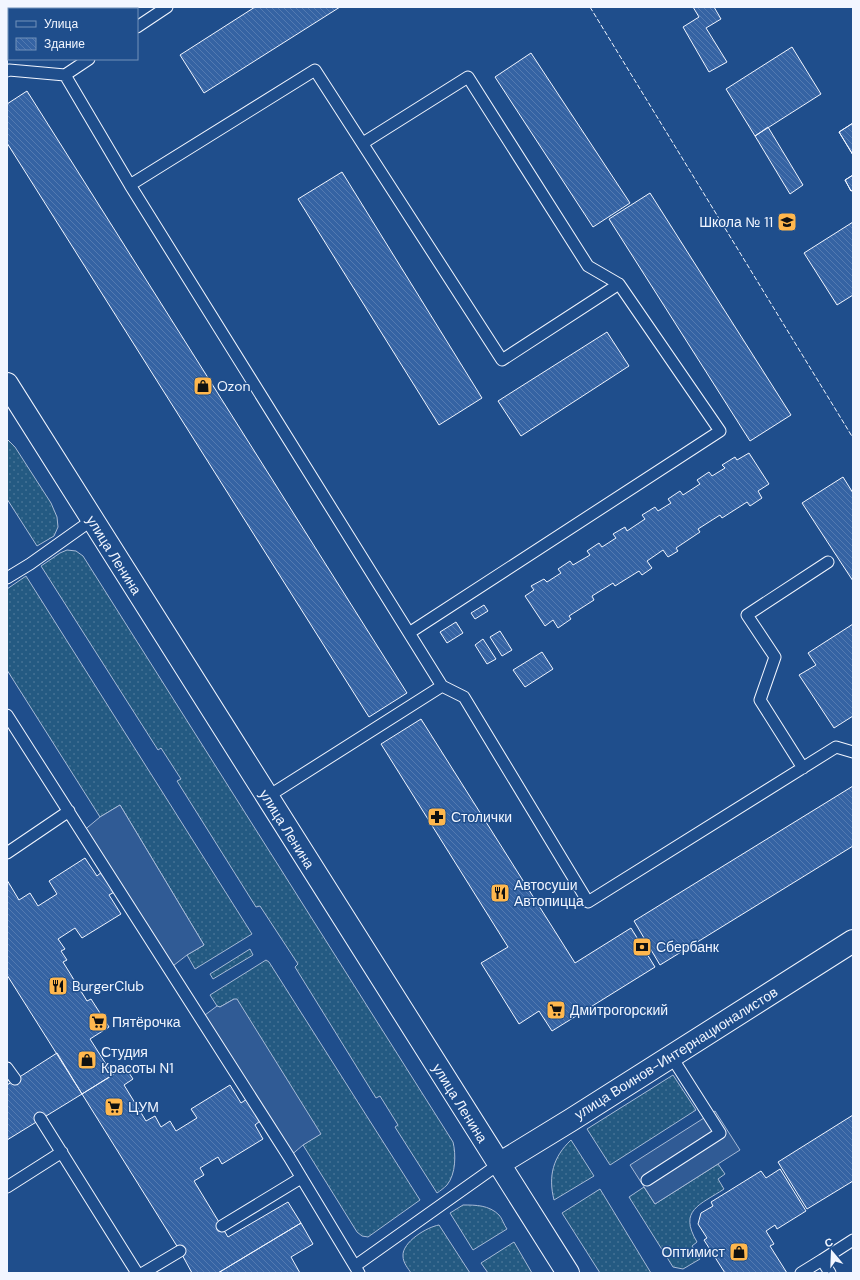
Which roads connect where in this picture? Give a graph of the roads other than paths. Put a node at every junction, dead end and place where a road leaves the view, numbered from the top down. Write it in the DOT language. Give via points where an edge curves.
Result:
graph roads {
  1 [pos="167,7"];
  2 [pos="138,26"];
  3 [pos="88,60"];
  4 [pos="7,71"];
  5 [pos="65,75"];
  6 [pos="363,143"];
  7 [pos="130,185"];
  8 [pos="619,284"];
  9 [pos="7,384"];
  10 [pos="92,520"];
  11 [pos="828,562"];
  12 [pos="7,578"];
  13 [pos="409,633"];
  14 [pos="442,686"];
  15 [pos="7,715"];
  16 [pos="853,752"];
  17 [pos="803,768"];
  18 [pos="266,797"];
  19 [pos="69,811"];
  20 [pos="7,853"];
  21 [pos="853,941"];
  22 [pos="671,1056"];
  23 [pos="7,1068"];
  24 [pos="15,1079"];
  25 [pos="40,1118"];
  26 [pos="62,1152"];
  27 [pos="498,1164"];
  28 [pos="301,1178"];
  29 [pos="647,1180"];
  30 [pos="7,1187"];
  31 [pos="222,1226"];
  32 [pos="853,1240"];
  33 [pos="180,1251"];
  34 [pos="822,1260"];
  35 [pos="357,1269"];
  36 [pos="137,1273"];
  37 [pos="143,1273"];
  38 [pos="568,1273"];
  39 [pos="801,1273"];
  40 [pos="830,1273"];
  1 -- 2 [label="lane"];
  3 -- 5 [label="lane"];
  4 -- 5 [label="lane"];
  5 -- 7 [label="lane"];
  6 -- 7 [label="lane" via="315,70"];
  6 -- 8 [label="lane" via="468,77 588,266"];
  6 -- 8 [label="lane" via="502,360"];
  7 -- 13 [label="lane"];
  8 -- 13 [label="lane" via="720,431"];
  9 -- 10 [label="main road, улица Ленина"];
  10 -- 12 [label="lane"];
  10 -- 18 [label="main road, улица Ленина"];
  11 -- 17 [label="lane" via="747,615 775,657 760,700"];
  13 -- 14 [label="lane"];
  14 -- 17 [label="lane" via="464,697 588,902"];
  14 -- 18 [label="lane"];
  15 -- 19 [label="lane"];
  16 -- 17 [label="lane" via="836,747"];
  18 -- 27 [label="main road, улица Ленина"];
  19 -- 20 [label="lane"];
  19 -- 28 [label="lane"];
  21 -- 22 [label="main road, улица Воинов-Интернационалистов"];
  22 -- 27 [label="main road, улица Воинов-Интернационалистов"];
  22 -- 29 [label="lane" via="720,1133"];
  23 -- 24 [label="lane"];
  25 -- 26 [label="lane"];
  26 -- 30 [label="lane"];
  26 -- 36 [label="lane"];
  27 -- 35 [label="lane"];
  27 -- 38 [label="main road, улица Ленина"];
  28 -- 31 [label="lane"];
  28 -- 35 [label="lane"];
  32 -- 34 [label="lane"];
  33 -- 37 [label="lane"];
  34 -- 39 [label="lane"];
  34 -- 40 [label="lane"];
}
